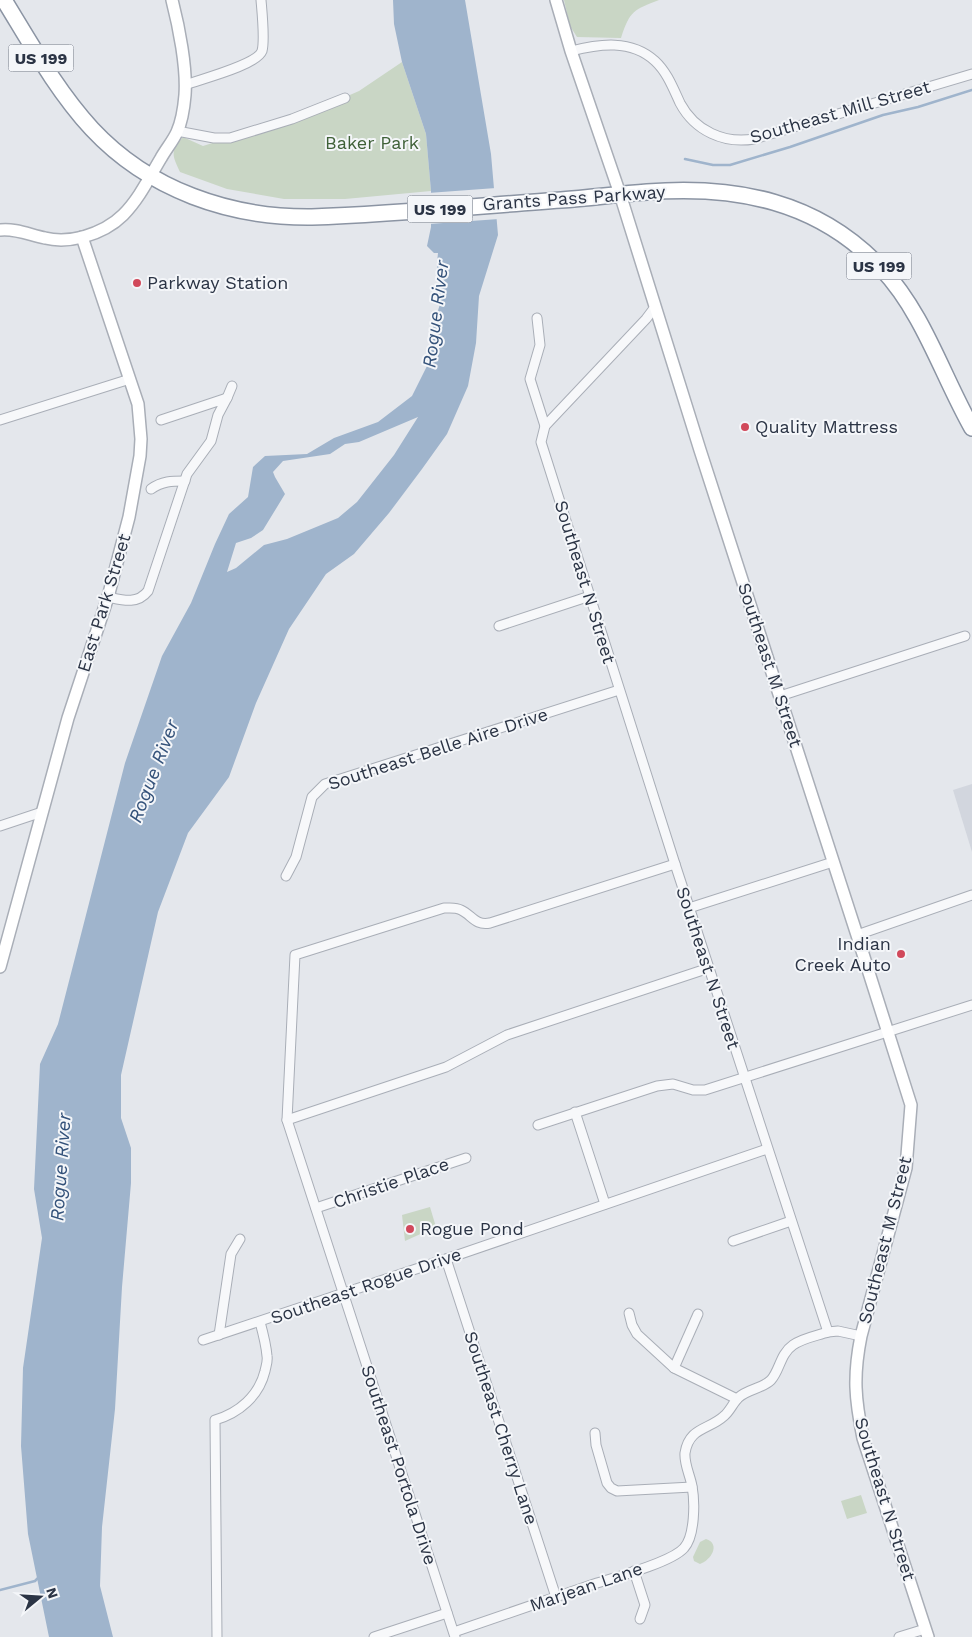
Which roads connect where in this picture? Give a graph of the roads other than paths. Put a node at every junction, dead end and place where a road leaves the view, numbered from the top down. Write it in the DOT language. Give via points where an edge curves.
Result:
graph roads {
  1 [pos="4,0"];
  2 [pos="172,0"];
  3 [pos="262,0"];
  4 [pos="556,0"];
  5 [pos="571,51"];
  6 [pos="972,74"];
  7 [pos="185,85"];
  8 [pos="345,98"];
  9 [pos="177,131"];
  10 [pos="150,176"];
  11 [pos="620,194"];
  12 [pos="0,230"];
  13 [pos="82,237"];
  14 [pos="654,307"];
  15 [pos="537,318"];
  16 [pos="130,379"];
  17 [pos="232,386"];
  18 [pos="227,398"];
  19 [pos="0,420"];
  20 [pos="160,420"];
  21 [pos="545,426"];
  22 [pos="972,428"];
  23 [pos="186,478"];
  24 [pos="151,489"];
  25 [pos="590,596"];
  26 [pos="108,597"];
  27 [pos="499,626"];
  28 [pos="965,636"];
  29 [pos="619,690"];
  30 [pos="780,696"];
  31 [pos="42,812"];
  32 [pos="0,826"];
  33 [pos="833,862"];
  34 [pos="675,864"];
  35 [pos="286,876"];
  36 [pos="972,895"];
  37 [pos="689,908"];
  38 [pos="857,935"];
  39 [pos="0,967"];
  40 [pos="709,968"];
  41 [pos="972,1005"];
  42 [pos="887,1032"];
  43 [pos="744,1078"];
  44 [pos="575,1112"];
  45 [pos="287,1120"];
  46 [pos="538,1125"];
  47 [pos="767,1148"];
  48 [pos="466,1158"];
  49 [pos="605,1204"];
  50 [pos="316,1208"];
  51 [pos="791,1221"];
  52 [pos="240,1239"];
  53 [pos="733,1240"];
  54 [pos="446,1260"];
  55 [pos="344,1293"];
  56 [pos="629,1313"];
  57 [pos="698,1314"];
  58 [pos="260,1322"];
  59 [pos="828,1332"];
  60 [pos="219,1335"];
  61 [pos="861,1336"];
  62 [pos="203,1340"];
  63 [pos="674,1368"];
  64 [pos="737,1399"];
  65 [pos="595,1433"];
  66 [pos="692,1487"];
  67 [pos="634,1571"];
  68 [pos="556,1597"];
  69 [pos="447,1613"];
  70 [pos="640,1618"];
  71 [pos="927,1633"];
  72 [pos="454,1634"];
  73 [pos="217,1637"];
  74 [pos="374,1637"];
  75 [pos="899,1637"];
  1 -- 10 [label="highway, Grants Pass Parkway / US 199" via="57,83 86,121 118,153"];
  2 -- 7 [label="street"];
  3 -- 7 [label="street" via="262,48 258,57"];
  4 -- 5 [label="street, Southeast M Street"];
  5 -- 6 [label="street, Southeast Mill Street" via="611,44 641,52 660,67 696,123 719,138 736,141 754,139"];
  5 -- 11 [label="street, Southeast M Street"];
  7 -- 9 [label="street"];
  8 -- 9 [label="street" via="230,138"];
  9 -- 10 [label="street"];
  10 -- 11 [label="highway, Grants Pass Parkway / US 199" via="201,200 246,212 299,217"];
  10 -- 13 [label="street" via="122,216 98,232"];
  11 -- 14 [label="street, Southeast M Street"];
  11 -- 22 [label="highway, Grants Pass Parkway / US 199" via="681,191 741,194 792,207 838,232 873,260 902,294"];
  12 -- 13 [label="street" via="66,240"];
  13 -- 16 [label="street, East Park Street"];
  14 -- 21 [label="street"];
  14 -- 30 [label="street, Southeast M Street"];
  15 -- 21 [label="street" via="540,346 530,379"];
  16 -- 19 [label="street"];
  16 -- 26 [label="street, East Park Street" via="138,404 140,456 129,517"];
  17 -- 18 [label="street"];
  18 -- 20 [label="street"];
  18 -- 23 [label="street" via="218,415 211,441"];
  21 -- 25 [label="street, Southeast N Street" via="541,442"];
  23 -- 24 [label="street" via="158,484"];
  23 -- 26 [label="street" via="148,591 133,600"];
  25 -- 27 [label="street"];
  25 -- 29 [label="street, Southeast N Street"];
  26 -- 31 [label="street, East Park Street" via="68,718"];
  28 -- 30 [label="street"];
  29 -- 34 [label="street, Southeast N Street"];
  29 -- 35 [label="street, Southeast Belle Aire Drive" via="325,784 312,797 296,857"];
  30 -- 33 [label="street, Southeast M Street"];
  31 -- 32 [label="street"];
  31 -- 39 [label="street, East Park Street"];
  33 -- 37 [label="street"];
  33 -- 38 [label="street, Southeast M Street"];
  34 -- 37 [label="street, Southeast N Street"];
  34 -- 45 [label="street" via="490,923 478,923 461,910 444,908 296,955"];
  36 -- 38 [label="street"];
  37 -- 40 [label="street, Southeast N Street"];
  38 -- 42 [label="street, Southeast M Street"];
  40 -- 43 [label="street, Southeast N Street"];
  40 -- 45 [label="street" via="507,1035 446,1067"];
  41 -- 42 [label="street"];
  42 -- 43 [label="street"];
  42 -- 61 [label="street, Southeast M Street" via="911,1105 906,1168"];
  43 -- 44 [label="street" via="706,1090 673,1084 657,1086"];
  43 -- 47 [label="street, Southeast N Street"];
  44 -- 46 [label="street"];
  44 -- 49 [label="street"];
  45 -- 50 [label="street, Southeast Portola Drive"];
  47 -- 49 [label="street, Southeast Rogue Drive"];
  47 -- 51 [label="street, Southeast N Street"];
  48 -- 50 [label="street, Christie Place"];
  49 -- 54 [label="street, Southeast Rogue Drive"];
  50 -- 55 [label="street, Southeast Portola Drive"];
  51 -- 53 [label="street"];
  51 -- 59 [label="street, Southeast N Street"];
  52 -- 60 [label="street" via="231,1254"];
  54 -- 55 [label="street, Southeast Rogue Drive"];
  54 -- 68 [label="street, Southeast Cherry Lane"];
  55 -- 58 [label="street, Southeast Rogue Drive"];
  55 -- 69 [label="street, Southeast Portola Drive"];
  56 -- 63 [label="street" via="637,1334"];
  57 -- 63 [label="street"];
  58 -- 60 [label="street"];
  58 -- 73 [label="street, Southeast Rogue Drive" via="268,1358 264,1375 246,1405 215,1420"];
  59 -- 61 [label="street"];
  59 -- 64 [label="street" via="793,1345 767,1384"];
  60 -- 62 [label="street"];
  61 -- 71 [label="street, Southeast N Street" via="855,1383 863,1438"];
  63 -- 64 [label="street"];
  64 -- 66 [label="street, Marjean Lane" via="726,1415 690,1438 685,1459"];
  65 -- 66 [label="street" via="611,1488 617,1491"];
  66 -- 67 [label="street, Marjean Lane" via="690,1541 670,1559"];
  67 -- 68 [label="street, Marjean Lane"];
  67 -- 70 [label="street" via="645,1605"];
  68 -- 72 [label="street, Marjean Lane"];
  69 -- 72 [label="street, Southeast Portola Drive"];
  69 -- 74 [label="street"];
  71 -- 75 [label="street"];
}
